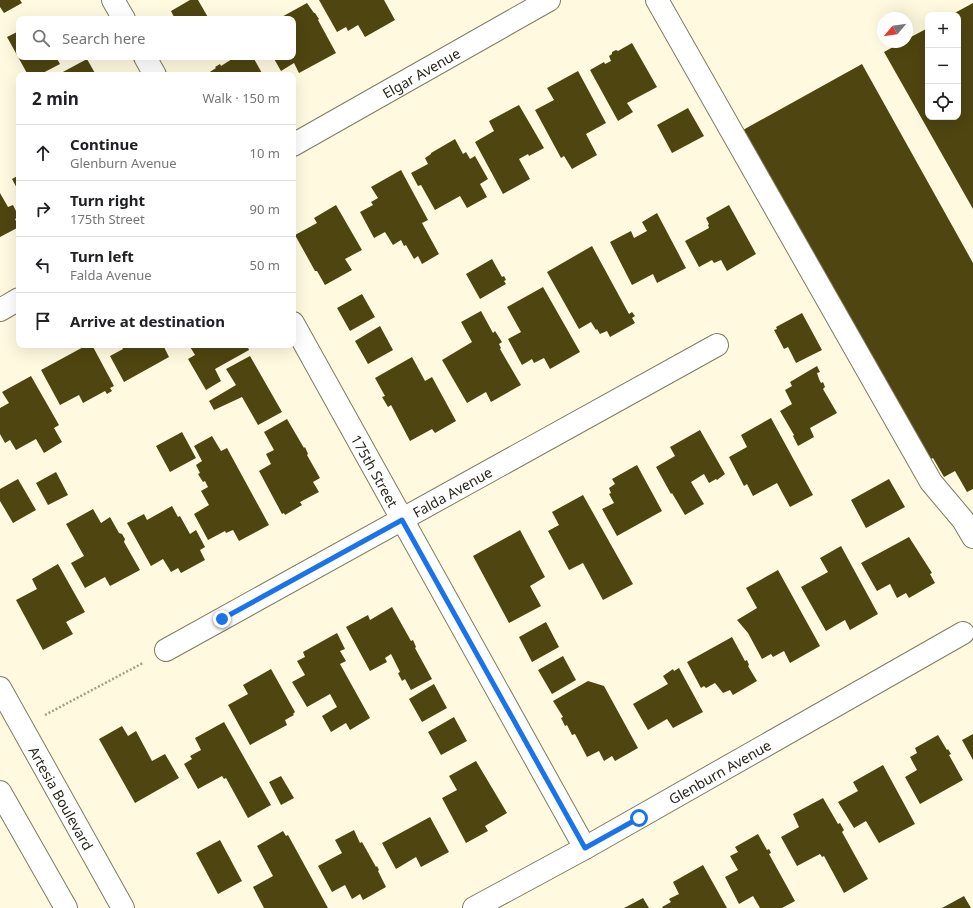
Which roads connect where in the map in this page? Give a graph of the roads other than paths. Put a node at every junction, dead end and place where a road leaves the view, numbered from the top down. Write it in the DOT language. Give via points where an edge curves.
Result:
graph roads {
  1 [pos="113,0"];
  2 [pos="549,0"];
  3 [pos="657,0"];
  4 [pos="122,16"];
  5 [pos="147,60"];
  6 [pos="153,72"];
  7 [pos="296,143"];
  8 [pos="16,301"];
  9 [pos="0,310"];
  10 [pos="296,328"];
  11 [pos="717,346"];
  12 [pos="402,520"];
  13 [pos="973,537"];
  14 [pos="963,633"];
  15 [pos="166,650"];
  16 [pos="0,688"];
  17 [pos="0,792"];
  18 [pos="585,848"];
  19 [pos="66,908"];
  20 [pos="123,908"];
  21 [pos="474,908"];
  1 -- 4 [label="street"];
  2 -- 7 [label="street, Elgar Avenue"];
  3 -- 13 [label="street" via="931,482 964,520"];
  5 -- 6 [label="street"];
  8 -- 9 [label="street"];
  10 -- 12 [label="street, 175th Street"];
  11 -- 12 [label="street, Falda Avenue"];
  12 -- 15 [label="street, Falda Avenue"];
  12 -- 18 [label="street, 175th Street"];
  14 -- 18 [label="street, Glenburn Avenue"];
  16 -- 20 [label="street, Artesia Boulevard"];
  17 -- 19 [label="street"];
  18 -- 21 [label="street, Glenburn Avenue"];
}
